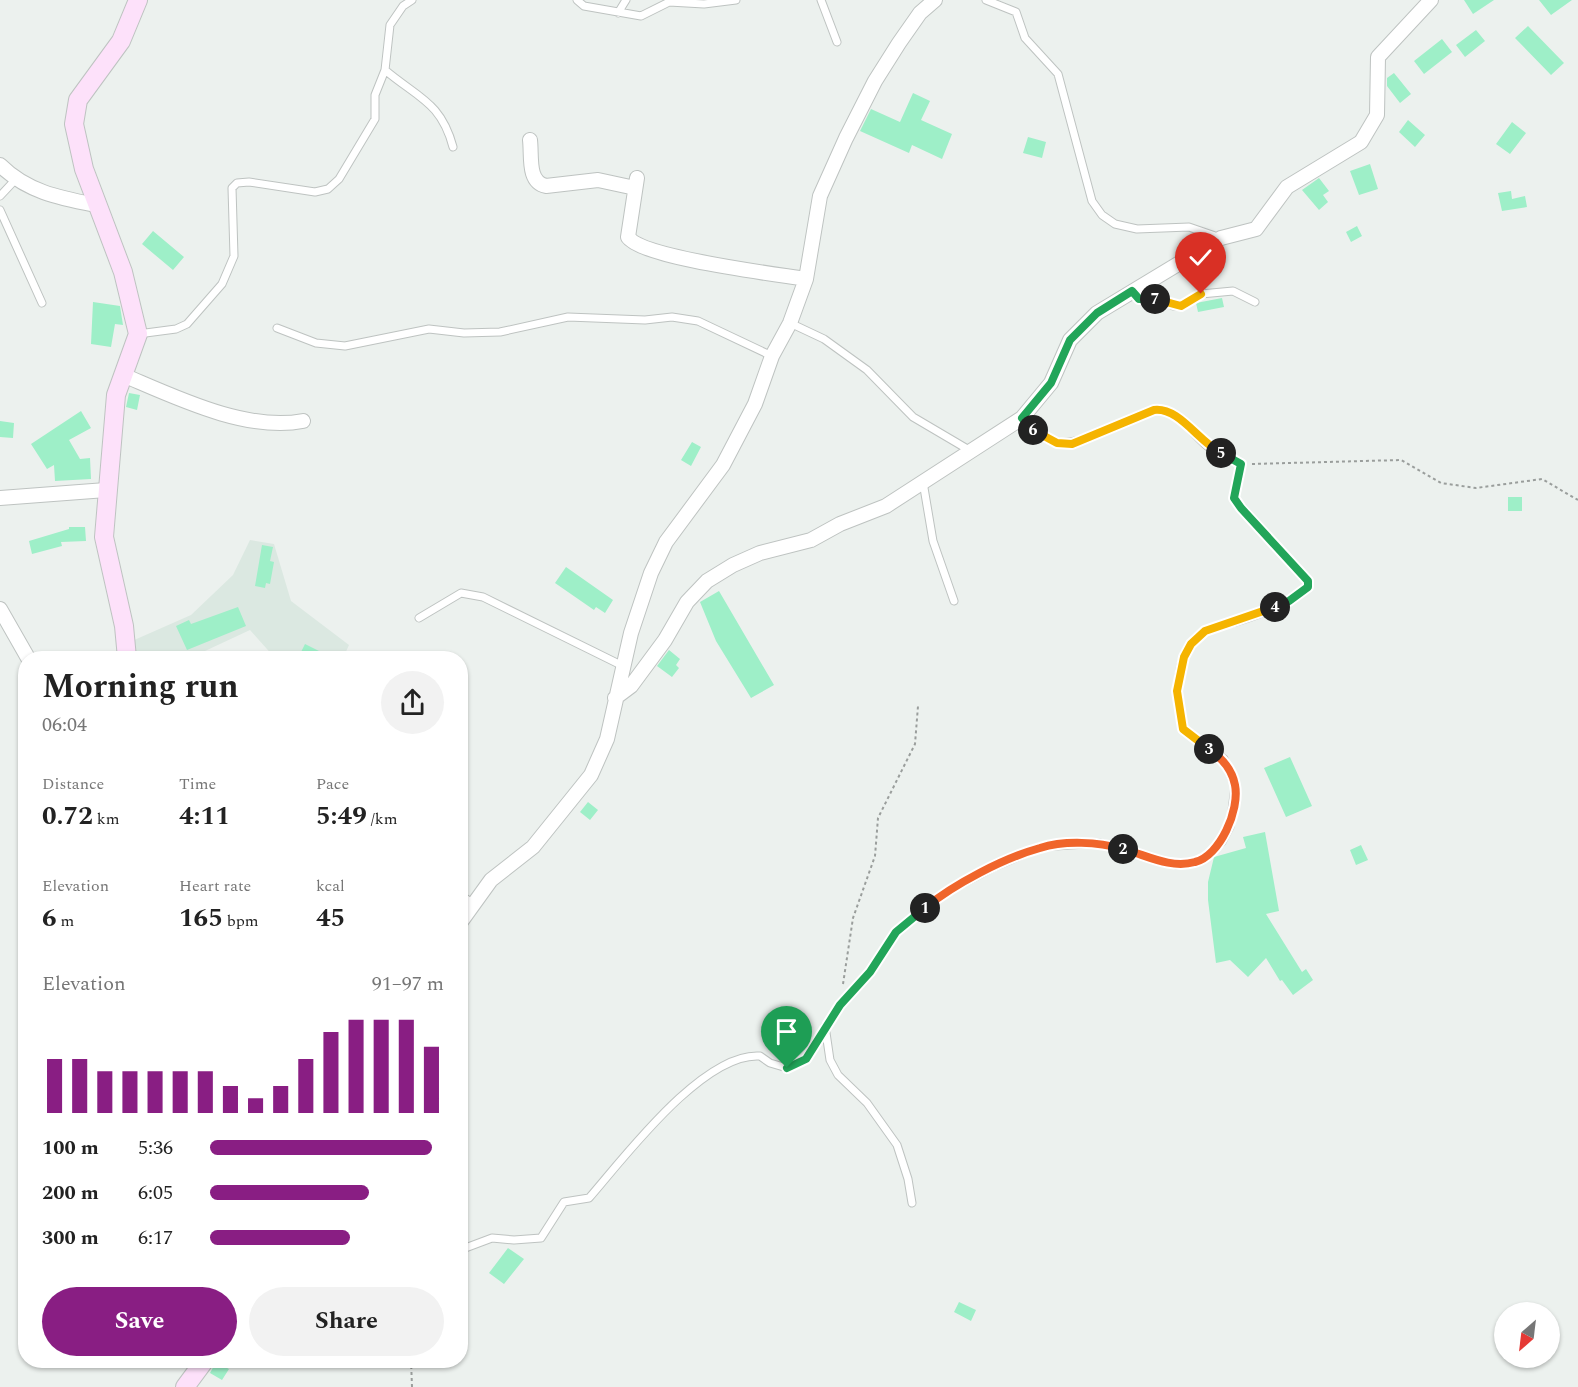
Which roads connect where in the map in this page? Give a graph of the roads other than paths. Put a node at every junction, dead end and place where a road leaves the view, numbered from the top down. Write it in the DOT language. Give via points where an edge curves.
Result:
graph roads {
  1 [pos="138,0"];
  2 [pos="412,0"];
  3 [pos="577,0"];
  4 [pos="626,0"];
  5 [pos="736,0"];
  6 [pos="821,0"];
  7 [pos="935,0"];
  8 [pos="986,0"];
  9 [pos="1431,0"];
  10 [pos="618,13"];
  11 [pos="837,42"];
  12 [pos="385,70"];
  13 [pos="530,140"];
  14 [pos="453,147"];
  15 [pos="0,165"];
  16 [pos="15,180"];
  17 [pos="0,196"];
  18 [pos="96,206"];
  19 [pos="0,210"];
  20 [pos="1221,238"];
  21 [pos="806,279"];
  22 [pos="1132,291"];
  23 [pos="1255,302"];
  24 [pos="42,303"];
  25 [pos="790,323"];
  26 [pos="277,328"];
  27 [pos="138,334"];
  28 [pos="772,356"];
  29 [pos="123,375"];
  30 [pos="1022,418"];
  31 [pos="303,421"];
  32 [pos="969,450"];
  33 [pos="923,482"];
  34 [pos="106,490"];
  35 [pos="0,498"];
  36 [pos="954,601"];
  37 [pos="0,609"];
  38 [pos="419,618"];
  39 [pos="24,651"];
  40 [pos="126,651"];
  41 [pos="623,666"];
  42 [pos="615,698"];
  43 [pos="468,900"];
  44 [pos="473,904"];
  45 [pos="468,911"];
  46 [pos="825,1026"];
  47 [pos="912,1203"];
  48 [pos="468,1247"];
  49 [pos="199,1368"];
  50 [pos="185,1387"];
  1 -- 18 [label="street" via="121,41 78,100 74,124"];
  2 -- 12 [label="lane" via="390,25"];
  3 -- 10 [label="lane" via="584,6"];
  4 -- 10 [label="lane"];
  5 -- 10 [label="lane" via="704,4 669,2 641,16"];
  6 -- 11 [label="lane"];
  7 -- 21 [label="street" via="920,13 875,81 825,184"];
  8 -- 20 [label="lane" via="1016,12 1025,38 1058,74 1092,201 1102,214 1115,224 1137,229 1189,227"];
  9 -- 20 [label="street" via="1378,57 1377,115 1361,142 1287,187 1256,229"];
  12 -- 14 [label="lane" via="438,111"];
  12 -- 27 [label="lane" via="375,95 375,119 339,178 328,189 315,192 237,183 232,188 234,256 222,284 187,324"];
  13 -- 21 [label="street" via="533,178 539,185 598,180 636,183 628,237 632,244 714,264"];
  15 -- 16 [label="street"];
  16 -- 17 [label="lane"];
  16 -- 18 [label="street" via="51,197"];
  18 -- 27 [label="street" via="123,272"];
  19 -- 24 [label="lane"];
  20 -- 22 [label="street"];
  21 -- 25 [label="street"];
  22 -- 23 [label="lane" via="1139,299 1162,299 1173,306 1181,306 1201,294 1233,291"];
  22 -- 30 [label="street" via="1097,313 1070,340 1051,383"];
  25 -- 28 [label="street"];
  25 -- 32 [label="lane" via="824,339 867,370 913,417"];
  26 -- 28 [label="lane" via="316,343 345,346 429,329 500,332 568,317 672,317 698,321"];
  27 -- 29 [label="street"];
  28 -- 41 [label="street" via="755,404 723,465 666,542 651,573"];
  29 -- 31 [label="street" via="207,411 285,425"];
  29 -- 34 [label="street" via="116,395"];
  30 -- 32 [label="street"];
  30 -- 46 [label="lane" via="1045,438 1072,444 1166,408 1207,446 1241,464 1234,498 1304,575 1308,587 1289,601 1205,631 1184,657 1177,691 1183,729 1224,759 1236,786 1230,827 1222,842 1198,862 1176,865 1100,843 1041,847 1003,863 939,896 896,932 870,972"];
  32 -- 33 [label="street"];
  33 -- 36 [label="lane" via="933,541"];
  33 -- 42 [label="street" via="886,506 812,540 760,553 707,581 687,602 631,686"];
  34 -- 35 [label="street"];
  34 -- 40 [label="street" via="104,537"];
  37 -- 39 [label="street"];
  38 -- 41 [label="lane" via="461,593 483,597"];
  41 -- 42 [label="street"];
  42 -- 44 [label="street" via="608,739 591,775 533,847 491,880"];
  43 -- 44 [label="lane"];
  44 -- 45 [label="street"];
  46 -- 47 [label="lane" via="830,1060 838,1075 867,1103 897,1145"];
  46 -- 48 [label="lane" via="806,1059 787,1068 750,1055 736,1058 700,1081 657,1119 590,1198 564,1202 541,1238 492,1238"];
  49 -- 50 [label="street"];
}
